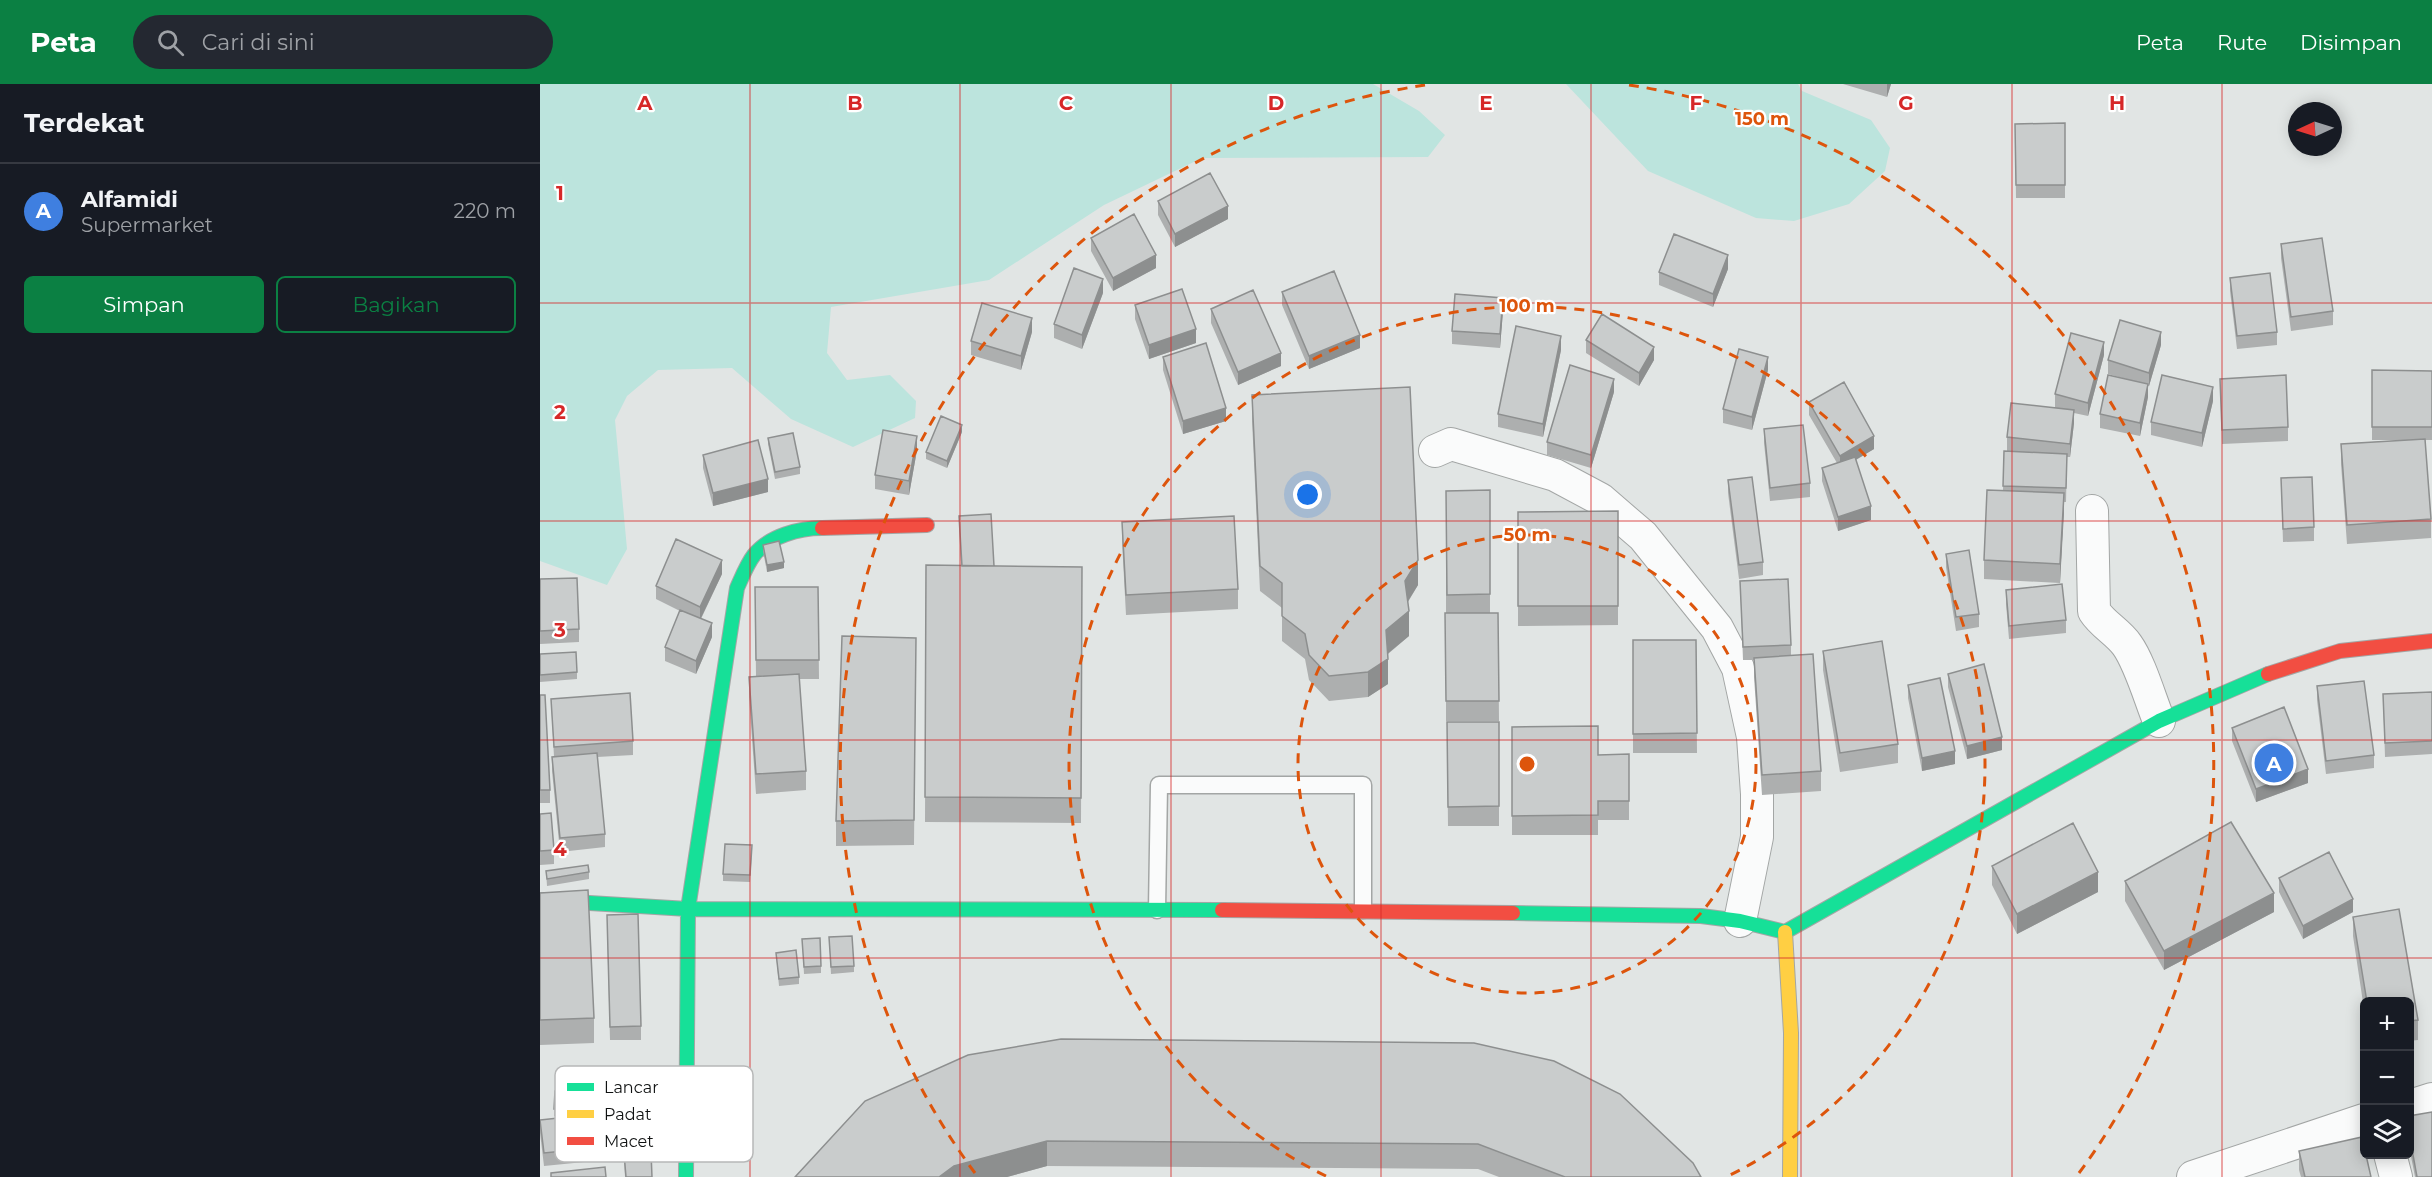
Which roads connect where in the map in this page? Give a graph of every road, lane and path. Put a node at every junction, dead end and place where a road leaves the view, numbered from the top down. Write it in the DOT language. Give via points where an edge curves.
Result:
graph roads {
  1 [pos="1435,451"];
  2 [pos="2092,511"];
  3 [pos="927,525"];
  4 [pos="2432,641"];
  5 [pos="2159,720"];
  6 [pos="540,900"];
  7 [pos="688,909"];
  8 [pos="1157,910"];
  9 [pos="1363,910"];
  10 [pos="1740,921"];
  11 [pos="1785,932"];
  12 [pos="687,1066"];
  13 [pos="2432,1099"];
  14 [pos="2412,1105"];
  15 [pos="2360,1121"];
  16 [pos="2391,1159"];
  17 [pos="686,1162"];
  18 [pos="686,1177"];
  19 [pos="1790,1177"];
  20 [pos="2193,1177"];
  21 [pos="2396,1177"];
  1 -- 10 [label="street" via="1450,444 1555,475 1600,499 1643,536 1717,628 1738,668 1754,748 1757,837"];
  2 -- 5 [label="street" via="2094,611 2129,648"];
  3 -- 7 [label="street" via="805,528 764,544 753,556 737,588"];
  4 -- 5 [label="street" via="2340,651 2280,669"];
  5 -- 11 [label="street"];
  6 -- 7 [label="street"];
  7 -- 8 [label="street"];
  7 -- 12 [label="street"];
  8 -- 9 [label="street"];
  8 -- 9 [label="lane" via="1159,785 1363,785"];
  9 -- 10 [label="street" via="1701,916"];
  10 -- 11 [label="street"];
  11 -- 19 [label="street" via="1791,1033"];
  13 -- 14 [label="street"];
  15 -- 20 [label="street"];
  16 -- 21 [label="street"];
  17 -- 18 [label="street"];
}
